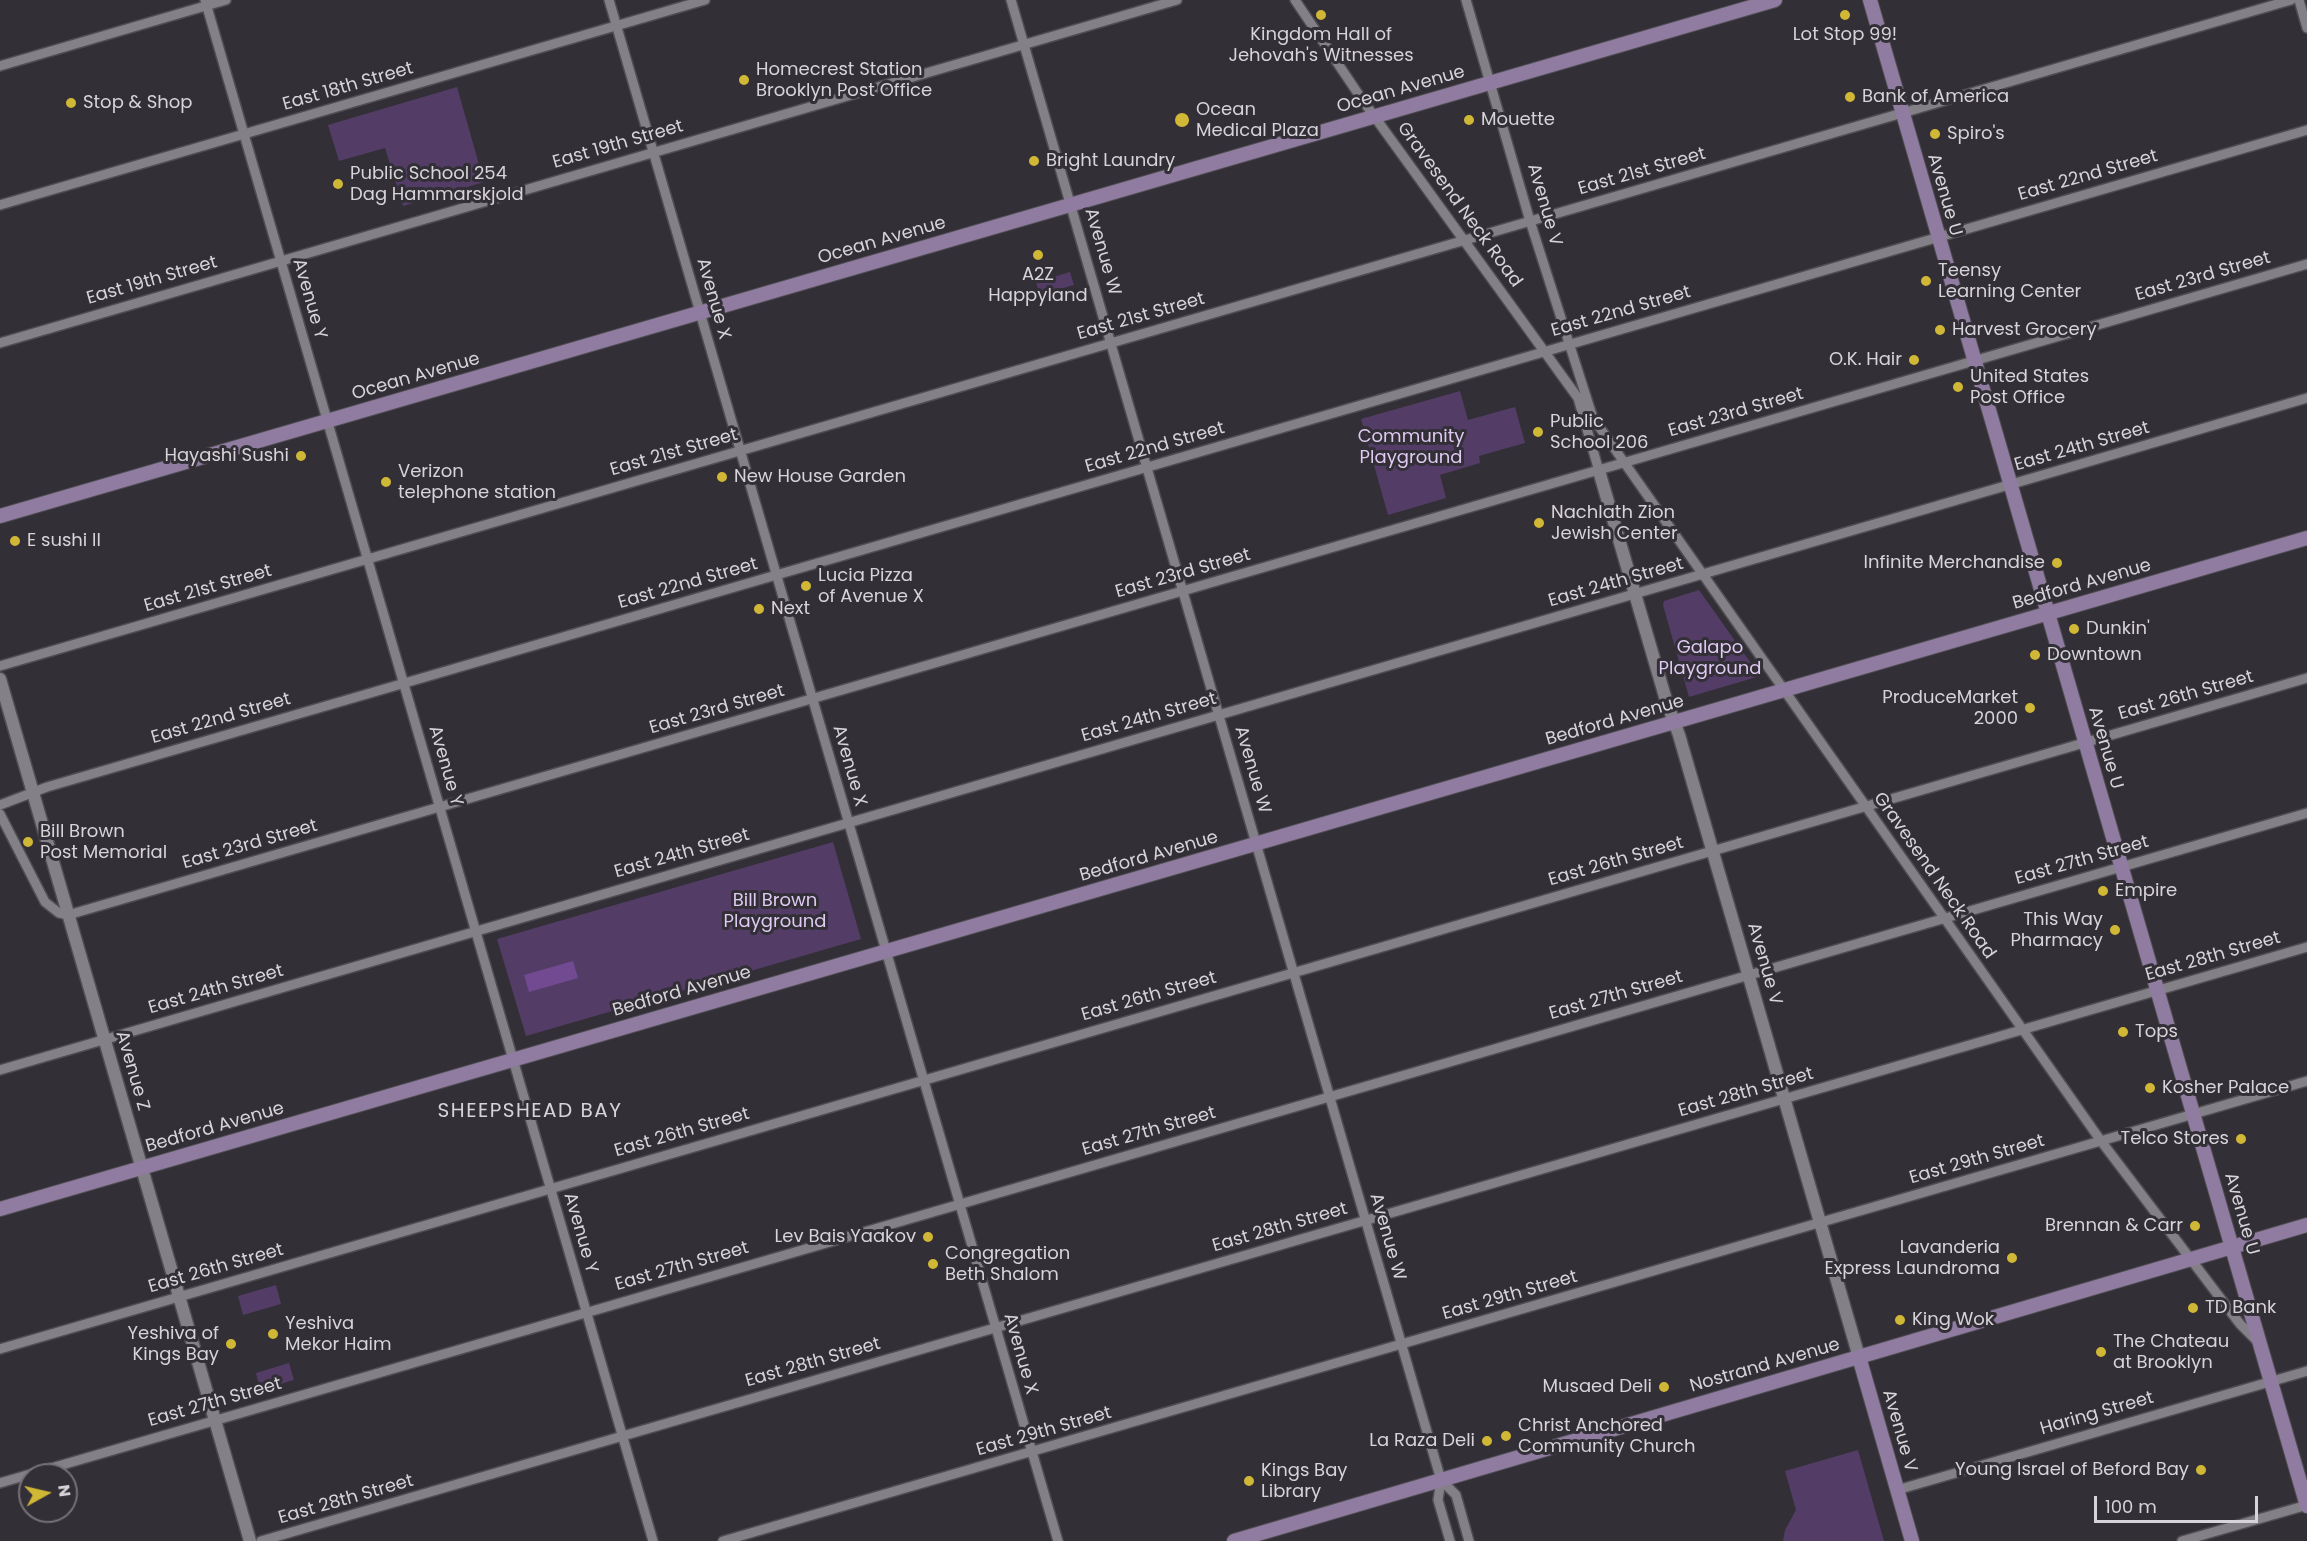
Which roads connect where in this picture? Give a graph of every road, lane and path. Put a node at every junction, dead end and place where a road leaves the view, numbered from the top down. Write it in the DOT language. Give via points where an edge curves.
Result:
graph roads {
  1 [pos="226,0"];
  2 [pos="609,0"];
  3 [pos="705,0"];
  4 [pos="1011,0"];
  5 [pos="1177,0"];
  6 [pos="1295,0"];
  7 [pos="1466,0"];
  8 [pos="1774,0"];
  9 [pos="1870,0"];
  10 [pos="2291,0"];
  11 [pos="2299,0"];
  12 [pos="206,3"];
  13 [pos="616,26"];
  14 [pos="2307,28"];
  15 [pos="1024,45"];
  16 [pos="0,66"];
  17 [pos="1491,83"];
  18 [pos="1902,113"];
  19 [pos="1376,117"];
  20 [pos="2307,130"];
  21 [pos="244,135"];
  22 [pos="653,153"];
  23 [pos="1071,205"];
  24 [pos="0,206"];
  25 [pos="1530,221"];
  26 [pos="1938,237"];
  27 [pos="1466,240"];
  28 [pos="281,261"];
  29 [pos="2307,264"];
  30 [pos="699,313"];
  31 [pos="0,343"];
  32 [pos="1110,344"];
  33 [pos="1569,344"];
  34 [pos="1543,352"];
  35 [pos="1973,361"];
  36 [pos="1578,398"];
  37 [pos="2307,398"];
  38 [pos="1593,418"];
  39 [pos="327,421"];
  40 [pos="740,451"];
  41 [pos="1624,464"];
  42 [pos="1147,468"];
  43 [pos="1599,471"];
  44 [pos="2010,485"];
  45 [pos="0,516"];
  46 [pos="2307,538"];
  47 [pos="368,559"];
  48 [pos="776,575"];
  49 [pos="1704,575"];
  50 [pos="1183,592"];
  51 [pos="1635,594"];
  52 [pos="2048,614"];
  53 [pos="0,666"];
  54 [pos="2307,678"];
  55 [pos="0,679"];
  56 [pos="404,683"];
  57 [pos="1784,690"];
  58 [pos="812,699"];
  59 [pos="1219,716"];
  60 [pos="1676,722"];
  61 [pos="2084,742"];
  62 [pos="33,791"];
  63 [pos="0,804"];
  64 [pos="1865,806"];
  65 [pos="440,807"];
  66 [pos="2307,813"];
  67 [pos="0,814"];
  68 [pos="848,822"];
  69 [pos="1256,844"];
  70 [pos="1713,851"];
  71 [pos="2120,867"];
  72 [pos="68,915"];
  73 [pos="1944,918"];
  74 [pos="476,931"];
  75 [pos="2307,947"];
  76 [pos="886,952"];
  77 [pos="1293,973"];
  78 [pos="1749,975"];
  79 [pos="2157,990"];
  80 [pos="2022,1030"];
  81 [pos="105,1039"];
  82 [pos="513,1060"];
  83 [pos="0,1070"];
  84 [pos="923,1079"];
  85 [pos="2307,1081"];
  86 [pos="1330,1097"];
  87 [pos="1785,1099"];
  88 [pos="2193,1114"];
  89 [pos="2101,1141"];
  90 [pos="141,1168"];
  91 [pos="550,1189"];
  92 [pos="959,1204"];
  93 [pos="0,1209"];
  94 [pos="1366,1221"];
  95 [pos="1821,1223"];
  96 [pos="2307,1225"];
  97 [pos="2232,1248"];
  98 [pos="2191,1260"];
  99 [pos="180,1297"];
  100 [pos="586,1313"];
  101 [pos="995,1328"];
  102 [pos="2260,1344"];
  103 [pos="1402,1345"];
  104 [pos="0,1349"];
  105 [pos="1859,1357"];
  106 [pos="2307,1371"];
  107 [pos="2271,1381"];
  108 [pos="215,1420"];
  109 [pos="622,1436"];
  110 [pos="1032,1452"];
  111 [pos="1441,1480"];
  112 [pos="0,1483"];
  113 [pos="1897,1490"];
  114 [pos="2307,1505"];
  115 [pos="250,1541"];
  116 [pos="261,1541"];
  117 [pos="653,1541"];
  118 [pos="723,1541"];
  119 [pos="1058,1541"];
  120 [pos="1234,1541"];
  121 [pos="1450,1541"];
  122 [pos="1469,1541"];
  123 [pos="1912,1541"];
  124 [pos="2182,1541"];
  1 -- 12 [label="street"];
  2 -- 13 [label="street, Avenue X"];
  3 -- 13 [label="street, East 18th Street"];
  4 -- 15 [label="street, Avenue W"];
  5 -- 15 [label="street, East 19th Street"];
  6 -- 19 [label="street, Gravesend Neck Road"];
  7 -- 17 [label="street, Avenue V"];
  8 -- 17 [label="main road, Ocean Avenue"];
  9 -- 18 [label="main road, Avenue U"];
  10 -- 18 [label="street, East 21st Street"];
  11 -- 14 [label="street"];
  12 -- 16 [label="street"];
  12 -- 21 [label="street, Avenue Y"];
  13 -- 21 [label="street, East 18th Street"];
  13 -- 22 [label="street, Avenue X"];
  15 -- 22 [label="street, East 19th Street"];
  15 -- 23 [label="street, Avenue W"];
  17 -- 19 [label="main road, Ocean Avenue"];
  17 -- 25 [label="street, Avenue V"];
  18 -- 25 [label="street, East 21st Street"];
  18 -- 26 [label="main road, Avenue U"];
  19 -- 23 [label="main road, Ocean Avenue"];
  19 -- 27 [label="street, Gravesend Neck Road"];
  20 -- 26 [label="street, East 22nd Street"];
  21 -- 24 [label="street, East 18th Street"];
  21 -- 28 [label="street, Avenue Y"];
  22 -- 28 [label="street, East 19th Street"];
  22 -- 30 [label="street, Avenue X"];
  23 -- 30 [label="main road, Ocean Avenue"];
  23 -- 32 [label="street, Avenue W"];
  25 -- 27 [label="street, East 21st Street"];
  25 -- 33 [label="street, Avenue V"];
  26 -- 33 [label="street, East 22nd Street"];
  26 -- 35 [label="main road, Avenue U"];
  27 -- 32 [label="street, East 21st Street"];
  27 -- 34 [label="street, Gravesend Neck Road"];
  28 -- 31 [label="street, East 19th Street"];
  28 -- 39 [label="street, Avenue Y"];
  29 -- 35 [label="street, East 23rd Street"];
  30 -- 39 [label="main road, Ocean Avenue"];
  30 -- 40 [label="street, Avenue X"];
  32 -- 40 [label="street, East 21st Street"];
  32 -- 42 [label="street, Avenue W"];
  33 -- 34 [label="street, East 22nd Street"];
  33 -- 38 [label="street, Avenue V"];
  34 -- 36 [label="street, Gravesend Neck Road"];
  34 -- 42 [label="street, East 22nd Street"];
  35 -- 41 [label="street, East 23rd Street"];
  35 -- 44 [label="main road, Avenue U"];
  36 -- 43 [label="street, Avenue V"];
  37 -- 44 [label="street, East 24th Street"];
  38 -- 41 [label="street, Gravesend Neck Road"];
  39 -- 45 [label="main road, Ocean Avenue"];
  39 -- 47 [label="street, Avenue Y"];
  40 -- 47 [label="street, East 21st Street"];
  40 -- 48 [label="street, Avenue X"];
  41 -- 43 [label="street, East 23rd Street"];
  41 -- 49 [label="street, Gravesend Neck Road"];
  42 -- 48 [label="street, East 22nd Street"];
  42 -- 50 [label="street, Avenue W"];
  43 -- 50 [label="street, East 23rd Street"];
  43 -- 51 [label="street, Avenue V"];
  44 -- 49 [label="street, East 24th Street"];
  44 -- 52 [label="main road, Avenue U"];
  46 -- 52 [label="main road, Bedford Avenue"];
  47 -- 53 [label="street, East 21st Street"];
  47 -- 56 [label="street, Avenue Y"];
  48 -- 56 [label="street, East 22nd Street"];
  48 -- 58 [label="street, Avenue X"];
  49 -- 51 [label="street, East 24th Street"];
  49 -- 57 [label="street, Gravesend Neck Road"];
  50 -- 58 [label="street, East 23rd Street"];
  50 -- 59 [label="street, Avenue W"];
  51 -- 59 [label="street, East 24th Street"];
  51 -- 60 [label="street, Avenue V"];
  52 -- 57 [label="main road, Bedford Avenue"];
  52 -- 61 [label="main road, Avenue U"];
  54 -- 61 [label="street, East 26th Street"];
  55 -- 62 [label="street, Avenue Z"];
  56 -- 62 [label="street, East 22nd Street"];
  56 -- 65 [label="street, Avenue Y"];
  57 -- 60 [label="main road, Bedford Avenue"];
  57 -- 64 [label="street, Gravesend Neck Road"];
  58 -- 65 [label="street, East 23rd Street"];
  58 -- 68 [label="street, Avenue X"];
  59 -- 68 [label="street, East 24th Street"];
  59 -- 69 [label="street, Avenue W"];
  60 -- 69 [label="main road, Bedford Avenue"];
  60 -- 70 [label="street, Avenue V"];
  61 -- 64 [label="street, East 26th Street"];
  61 -- 71 [label="main road, Avenue U"];
  62 -- 63 [label="street, East 22nd Street"];
  62 -- 72 [label="street, Avenue Z"];
  64 -- 70 [label="street, East 26th Street"];
  64 -- 73 [label="street, Gravesend Neck Road"];
  65 -- 72 [label="street, East 23rd Street"];
  65 -- 74 [label="street, Avenue Y"];
  66 -- 71 [label="street, East 27th Street"];
  67 -- 72 [label="street" via="45,902"];
  68 -- 74 [label="street, East 24th Street"];
  68 -- 76 [label="street, Avenue X"];
  69 -- 76 [label="main road, Bedford Avenue"];
  69 -- 77 [label="street, Avenue W"];
  70 -- 77 [label="street, East 26th Street"];
  70 -- 78 [label="street, Avenue V"];
  71 -- 73 [label="street, East 27th Street"];
  71 -- 79 [label="main road, Avenue U"];
  72 -- 81 [label="street, Avenue Z"];
  73 -- 78 [label="street, East 27th Street"];
  73 -- 80 [label="street, Gravesend Neck Road"];
  74 -- 81 [label="street, East 24th Street"];
  74 -- 82 [label="street, Avenue Y"];
  75 -- 79 [label="street, East 28th Street"];
  76 -- 82 [label="main road, Bedford Avenue"];
  76 -- 84 [label="street, Avenue X"];
  77 -- 84 [label="street, East 26th Street"];
  77 -- 86 [label="street, Avenue W"];
  78 -- 86 [label="street, East 27th Street"];
  78 -- 87 [label="street, Avenue V"];
  79 -- 80 [label="street, East 28th Street"];
  79 -- 88 [label="main road, Avenue U"];
  80 -- 87 [label="street, East 28th Street"];
  80 -- 89 [label="street, Gravesend Neck Road"];
  81 -- 83 [label="street, East 24th Street"];
  81 -- 90 [label="street, Avenue Z"];
  82 -- 90 [label="main road, Bedford Avenue"];
  82 -- 91 [label="street, Avenue Y"];
  84 -- 91 [label="street, East 26th Street"];
  84 -- 92 [label="street, Avenue X"];
  85 -- 88 [label="street, East 29th Street"];
  86 -- 92 [label="street, East 27th Street"];
  86 -- 94 [label="street, Avenue W"];
  87 -- 94 [label="street, East 28th Street"];
  87 -- 95 [label="street, Avenue V"];
  88 -- 89 [label="street, East 29th Street"];
  88 -- 97 [label="main road, Avenue U"];
  89 -- 95 [label="street, East 29th Street"];
  89 -- 98 [label="street, Gravesend Neck Road"];
  90 -- 93 [label="main road, Bedford Avenue"];
  90 -- 99 [label="street, Avenue Z"];
  91 -- 99 [label="street, East 26th Street"];
  91 -- 100 [label="street, Avenue Y"];
  92 -- 100 [label="street, East 27th Street"];
  92 -- 101 [label="street, Avenue X"];
  94 -- 101 [label="street, East 28th Street"];
  94 -- 103 [label="street, Avenue W"];
  95 -- 103 [label="street, East 29th Street"];
  95 -- 105 [label="street, Avenue V"];
  96 -- 97 [label="main road, Nostrand Avenue"];
  97 -- 98 [label="main road, Nostrand Avenue"];
  97 -- 102 [label="main road, Avenue U"];
  98 -- 102 [label="street, Gravesend Neck Road"];
  98 -- 105 [label="main road, Nostrand Avenue"];
  99 -- 104 [label="street, East 26th Street"];
  99 -- 108 [label="street, Avenue Z"];
  100 -- 108 [label="street, East 27th Street"];
  100 -- 109 [label="street, Avenue Y"];
  101 -- 109 [label="street, East 28th Street"];
  101 -- 110 [label="street, Avenue X"];
  102 -- 107 [label="main road, Avenue U"];
  103 -- 110 [label="street, East 29th Street"];
  103 -- 111 [label="street, Avenue W"];
  105 -- 111 [label="main road, Nostrand Avenue"];
  105 -- 113 [label="main road, Avenue V"];
  106 -- 107 [label="street, Haring Street"];
  107 -- 113 [label="street, Haring Street"];
  107 -- 114 [label="main road, Avenue U"];
  108 -- 112 [label="street, East 27th Street"];
  108 -- 115 [label="street, Avenue Z"];
  109 -- 116 [label="street, East 28th Street"];
  109 -- 117 [label="street, Avenue Y"];
  110 -- 118 [label="street, East 29th Street"];
  110 -- 119 [label="street, Avenue X"];
  111 -- 120 [label="main road, Nostrand Avenue"];
  111 -- 121 [label="street, Avenue W" via="1438,1500"];
  111 -- 122 [label="street, Avenue W" via="1456,1495"];
  113 -- 123 [label="main road, Avenue V"];
  114 -- 124 [label="street"];
}
